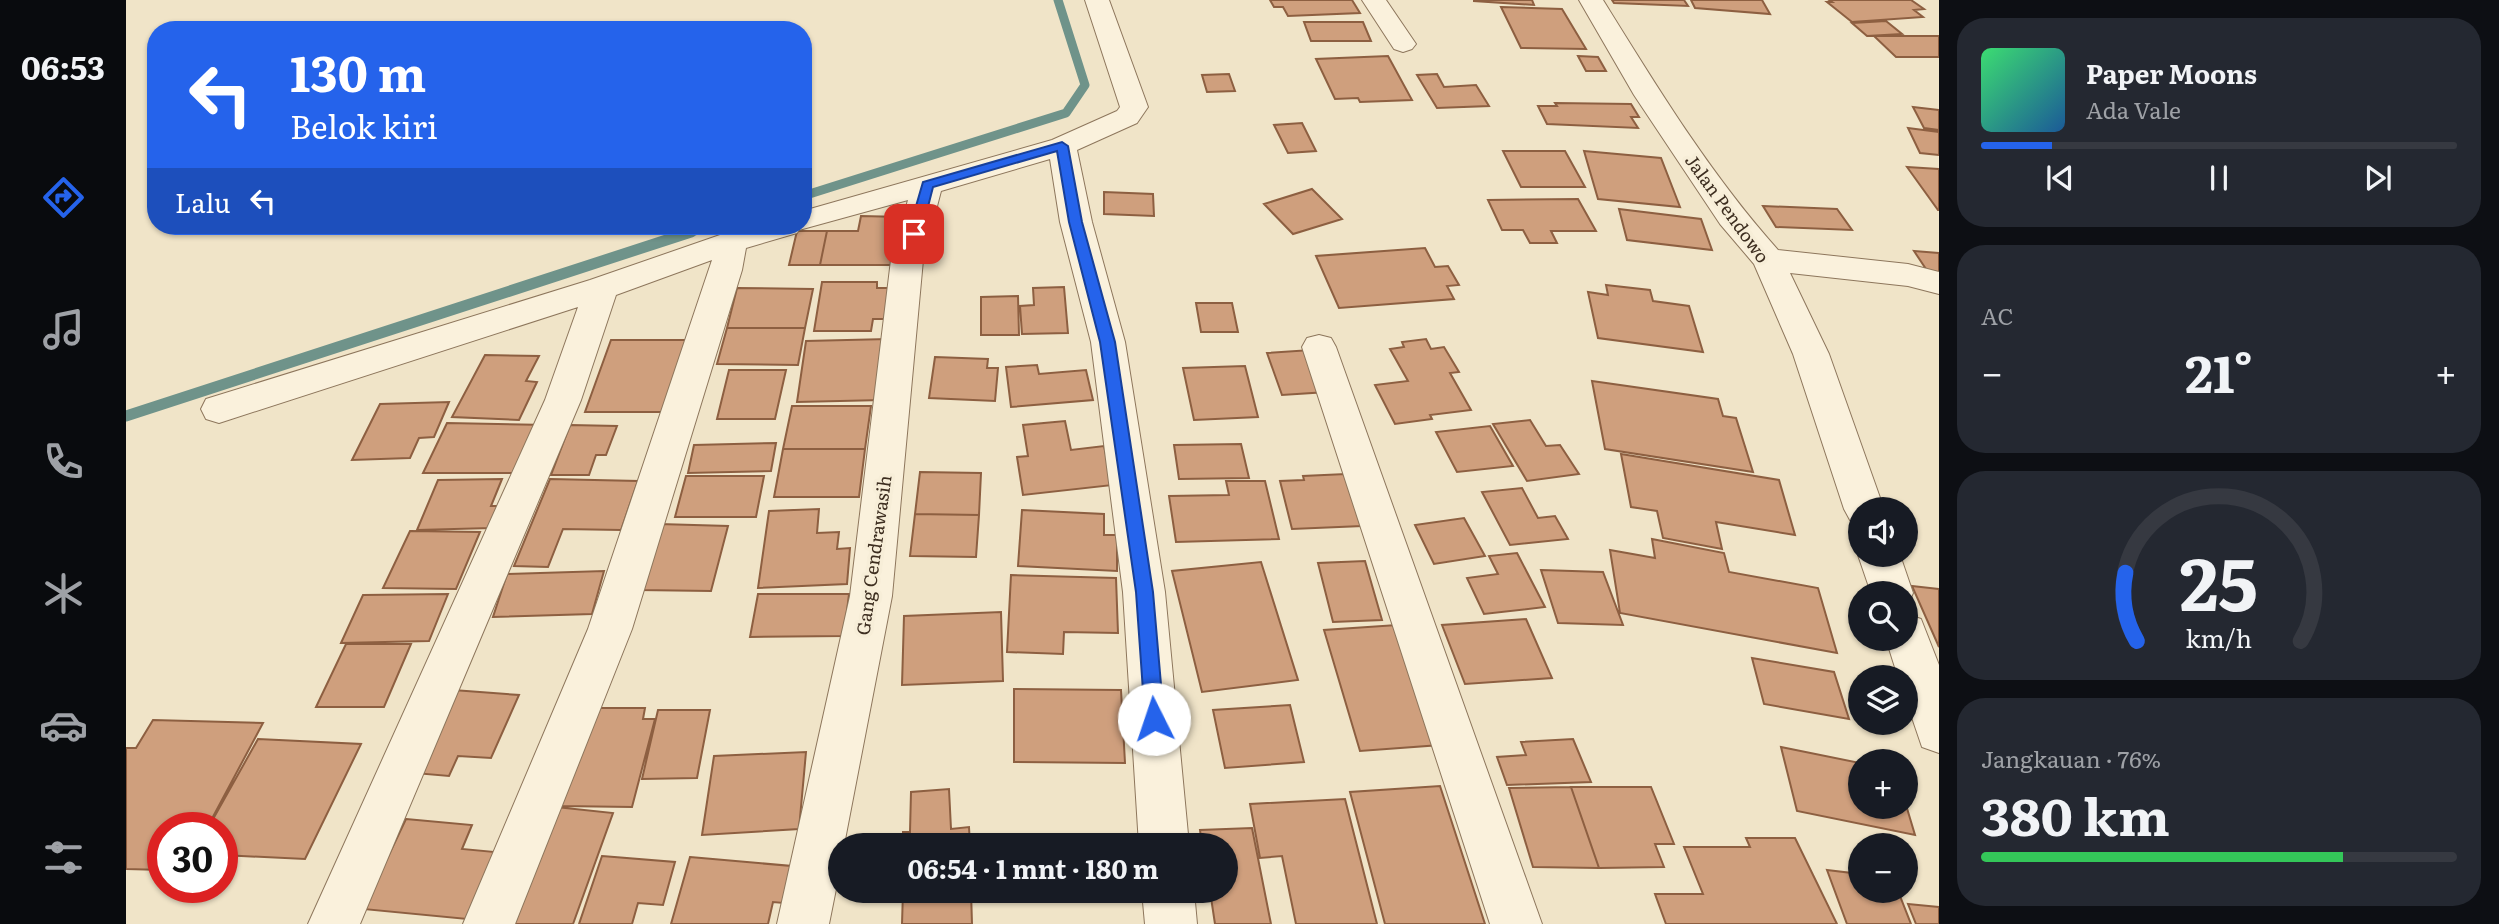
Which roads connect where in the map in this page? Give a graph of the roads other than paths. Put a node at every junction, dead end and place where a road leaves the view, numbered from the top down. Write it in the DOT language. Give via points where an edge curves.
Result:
graph roads {
  1 [pos="1097,0"];
  2 [pos="1374,0"];
  3 [pos="1591,0"];
  4 [pos="1403,44"];
  5 [pos="1062,146"];
  6 [pos="928,184"];
  7 [pos="812,218"];
  8 [pos="755,235"];
  9 [pos="731,242"];
  10 [pos="1768,260"];
  11 [pos="1939,283"];
  12 [pos="602,288"];
  13 [pos="1319,347"];
  14 [pos="219,410"];
  15 [pos="1860,497"];
  16 [pos="1912,651"];
  17 [pos="1939,731"];
  18 [pos="1163,833"];
  19 [pos="1169,903"];
  20 [pos="334,924"];
  21 [pos="489,924"];
  22 [pos="803,924"];
  23 [pos="1171,924"];
  24 [pos="1516,924"];
  1 -- 5 [label="street" via="1134,107 1127,117"];
  2 -- 4 [label="street"];
  3 -- 10 [label="street, Jalan Pendowo" via="1648,95 1731,217"];
  5 -- 6 [label="street"];
  5 -- 18 [label="street" via="1076,222 1108,342 1144,592"];
  6 -- 7 [label="street"];
  6 -- 22 [label="street, Gang Cendrawasih" via="908,260 871,596"];
  8 -- 9 [label="street"];
  9 -- 12 [label="street"];
  9 -- 21 [label="street" via="726,270 610,629"];
  10 -- 11 [label="street" via="1908,275"];
  10 -- 15 [label="street, Jalan Pendowo" via="1811,354"];
  12 -- 14 [label="street"];
  12 -- 20 [label="street" via="563,400"];
  13 -- 24 [label="street"];
  16 -- 17 [label="street"];
  19 -- 23 [label="street"];
}
